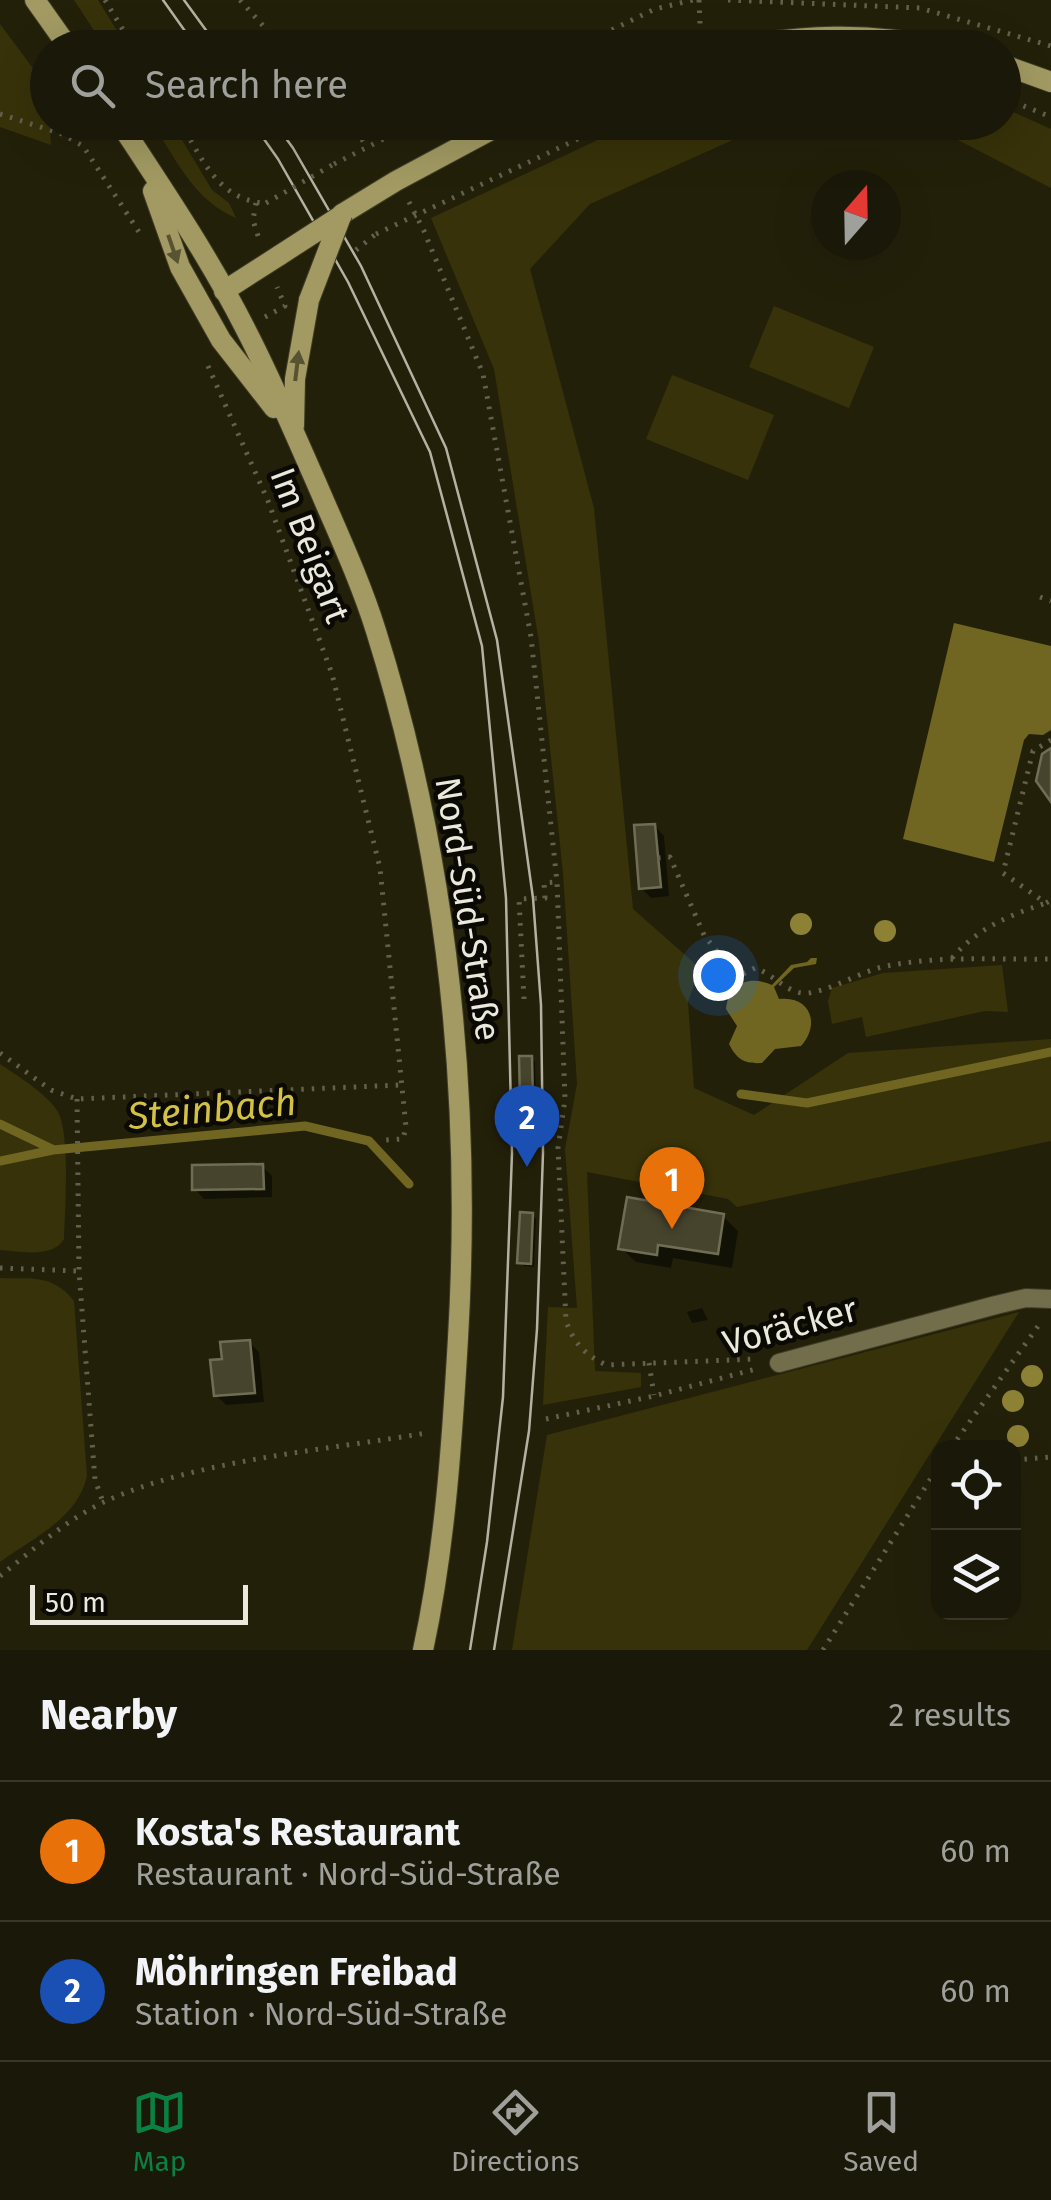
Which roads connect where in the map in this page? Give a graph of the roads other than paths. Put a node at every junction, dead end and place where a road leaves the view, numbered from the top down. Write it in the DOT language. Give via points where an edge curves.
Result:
graph roads {
  1 [pos="34,0"];
  2 [pos="56,30"];
  3 [pos="1021,72"];
  4 [pos="1051,82"];
  5 [pos="131,140"];
  6 [pos="472,140"];
  7 [pos="142,156"];
  8 [pos="351,208"];
  9 [pos="224,290"];
  10 [pos="294,433"];
  11 [pos="1051,1299"];
  12 [pos="779,1363"];
  13 [pos="423,1650"];
  1 -- 2 [label="main road"];
  3 -- 4 [label="main road"];
  5 -- 7 [label="main road, Nord-Süd-Straße"];
  6 -- 8 [label="main road"];
  7 -- 9 [label="main road, Nord-Süd-Straße"];
  7 -- 10 [label="main road, one-way" via="180,267 221,340"];
  8 -- 9 [label="main road, bridge"];
  10 -- 8 [label="main road, one-way, bridge" via="295,379 309,300"];
  9 -- 10 [label="main road, Nord-Süd-Straße"];
  10 -- 13 [label="main road, Nord-Süd-Straße" via="376,628 418,782 446,939 458,1063 462,1271 455,1398"];
  11 -- 12 [label="lane, Voräcker" via="996,1304"];
}
